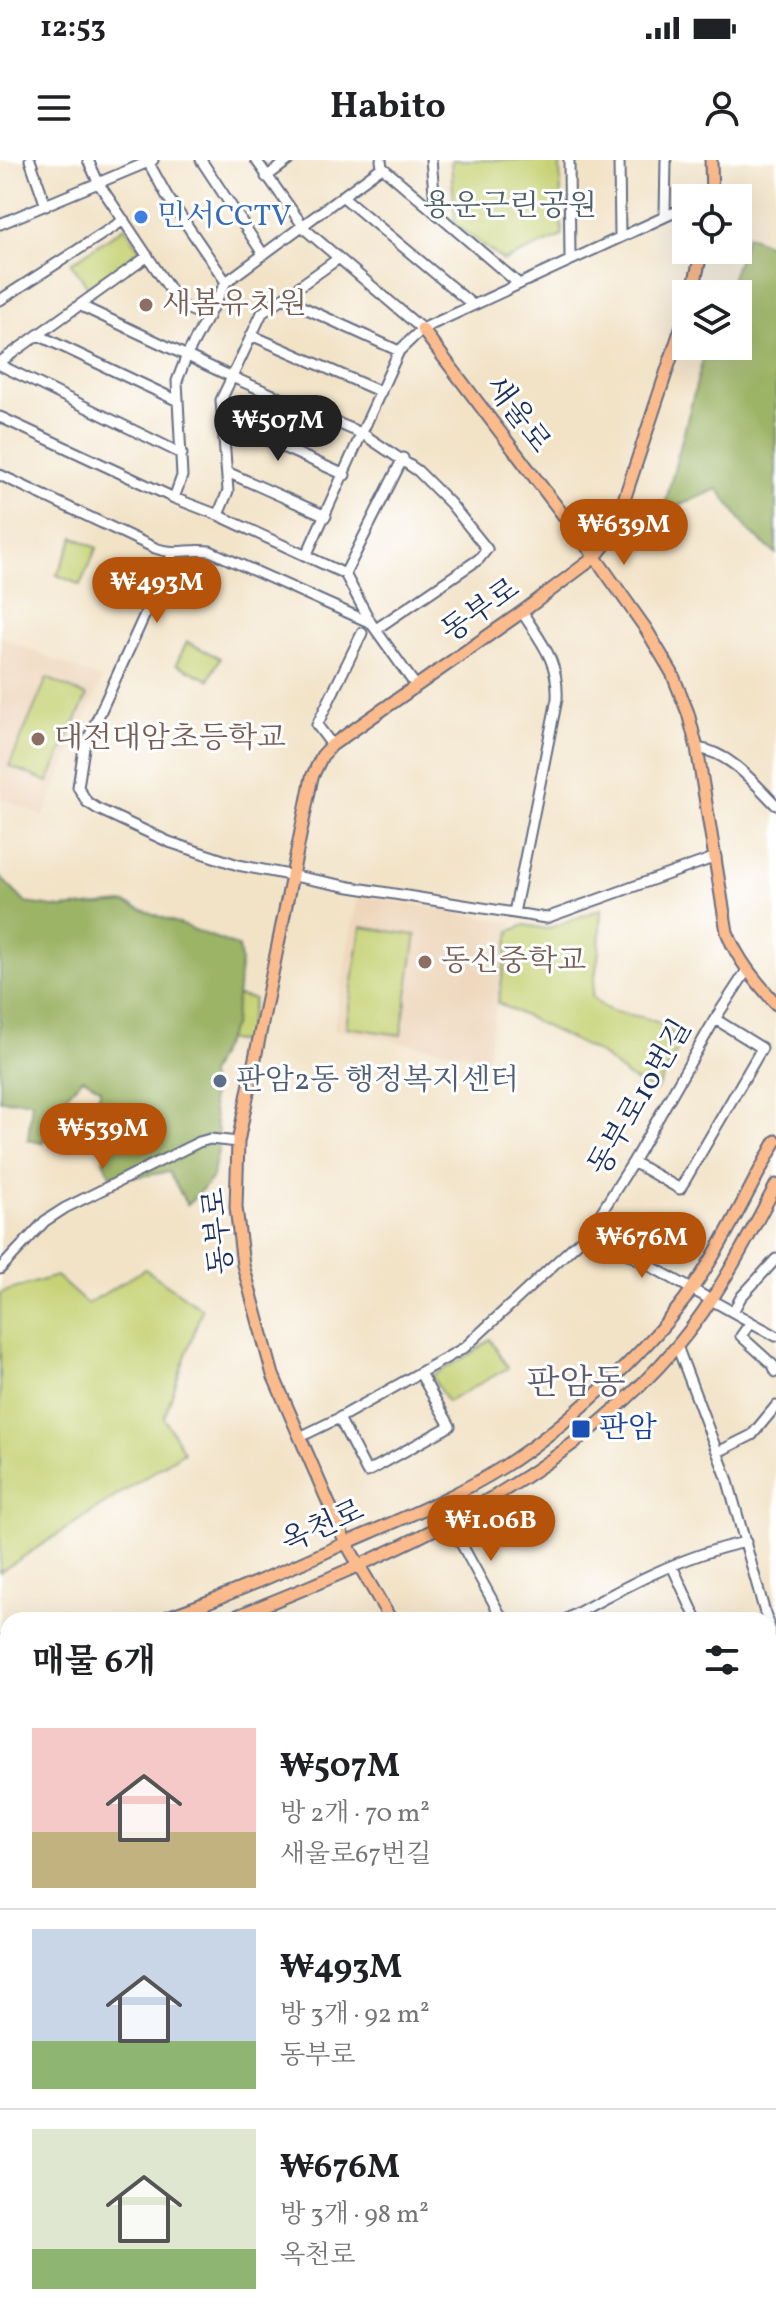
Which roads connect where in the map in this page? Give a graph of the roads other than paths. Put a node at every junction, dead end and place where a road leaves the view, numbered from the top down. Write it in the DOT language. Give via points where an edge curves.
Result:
graph roads {
  1 [pos="30,160"];
  2 [pos="88,160"];
  3 [pos="201,160"];
  4 [pos="256,160"];
  5 [pos="289,160"];
  6 [pos="431,160"];
  7 [pos="569,160"];
  8 [pos="619,160"];
  9 [pos="666,160"];
  10 [pos="711,160"];
  11 [pos="149,161"];
  12 [pos="382,164"];
  13 [pos="266,177"];
  14 [pos="99,184"];
  15 [pos="712,184"];
  16 [pos="342,196"];
  17 [pos="46,206"];
  18 [pos="672,212"];
  19 [pos="436,213"];
  20 [pos="665,215"];
  21 [pos="124,220"];
  22 [pos="0,224"];
  23 [pos="302,225"];
  24 [pos="620,236"];
  25 [pos="263,254"];
  26 [pos="148,256"];
  27 [pos="339,258"];
  28 [pos="570,260"];
  29 [pos="226,282"];
  30 [pos="519,284"];
  31 [pos="283,298"];
  32 [pos="0,300"];
  33 [pos="79,305"];
  34 [pos="473,305"];
  35 [pos="208,317"];
  36 [pos="422,329"];
  37 [pos="38,335"];
  38 [pos="251,335"];
  39 [pos="399,351"];
  40 [pos="187,355"];
  41 [pos="672,355"];
  42 [pos="0,363"];
  43 [pos="232,377"];
  44 [pos="381,392"];
  45 [pos="176,400"];
  46 [pos="0,417"];
  47 [pos="224,421"];
  48 [pos="363,434"];
  49 [pos="182,454"];
  50 [pos="403,458"];
  51 [pos="227,472"];
  52 [pos="0,475"];
  53 [pos="345,475"];
  54 [pos="174,498"];
  55 [pos="218,515"];
  56 [pos="326,516"];
  57 [pos="172,555"];
  58 [pos="306,556"];
  59 [pos="595,557"];
  60 [pos="345,574"];
  61 [pos="522,612"];
  62 [pos="374,626"];
  63 [pos="362,633"];
  64 [pos="416,686"];
  65 [pos="332,745"];
  66 [pos="697,748"];
  67 [pos="776,805"];
  68 [pos="716,857"];
  69 [pos="293,876"];
  70 [pos="514,913"];
  71 [pos="747,970"];
  72 [pos="776,1004"];
  73 [pos="715,1019"];
  74 [pos="776,1141"];
  75 [pos="238,1142"];
  76 [pos="633,1162"];
  77 [pos="776,1185"];
  78 [pos="589,1232"];
  79 [pos="776,1259"];
  80 [pos="0,1269"];
  81 [pos="691,1289"];
  82 [pos="711,1301"];
  83 [pos="733,1312"];
  84 [pos="751,1322"];
  85 [pos="776,1336"];
  86 [pos="677,1346"];
  87 [pos="776,1372"];
  88 [pos="420,1373"];
  89 [pos="776,1406"];
  90 [pos="339,1418"];
  91 [pos="300,1437"];
  92 [pos="718,1452"];
  93 [pos="450,1523"];
  94 [pos="746,1542"];
  95 [pos="346,1543"];
  96 [pos="357,1565"];
  97 [pos="672,1566"];
  98 [pos="259,1607"];
  99 [pos="180,1612"];
  100 [pos="247,1612"];
  101 [pos="261,1612"];
  102 [pos="386,1612"];
  103 [pos="499,1612"];
  104 [pos="581,1612"];
  105 [pos="693,1612"];
  106 [pos="766,1612"];
  1 -- 17 [label="street"];
  2 -- 14 [label="street"];
  3 -- 25 [label="street"];
  4 -- 13 [label="street, 새울로"];
  5 -- 13 [label="street"];
  6 -- 19 [label="street"];
  7 -- 28 [label="street"];
  8 -- 24 [label="street"];
  9 -- 20 [label="street"];
  10 -- 15 [label="main road"];
  11 -- 14 [label="street"];
  11 -- 29 [label="street"];
  12 -- 16 [label="street"];
  12 -- 19 [label="street"];
  13 -- 23 [label="street, 새울로"];
  14 -- 17 [label="street"];
  14 -- 21 [label="street"];
  16 -- 23 [label="street"];
  16 -- 34 [label="street"];
  17 -- 22 [label="street"];
  18 -- 20 [label="street"];
  19 -- 30 [label="street"];
  20 -- 24 [label="street"];
  21 -- 26 [label="street"];
  21 -- 32 [label="street"];
  23 -- 25 [label="street"];
  23 -- 27 [label="street, 새울로"];
  24 -- 28 [label="street"];
  25 -- 29 [label="street"];
  26 -- 33 [label="street"];
  26 -- 35 [label="street" via="181,306"];
  27 -- 31 [label="street"];
  27 -- 36 [label="street, 새울로"];
  28 -- 30 [label="street"];
  29 -- 35 [label="street"];
  30 -- 34 [label="street"];
  31 -- 38 [label="street" via="262,313"];
  31 -- 39 [label="street"];
  33 -- 37 [label="street"];
  33 -- 40 [label="street"];
  34 -- 36 [label="street"];
  35 -- 40 [label="street"];
  36 -- 39 [label="street"];
  36 -- 59 [label="main road, 새울로"];
  37 -- 42 [label="street"];
  37 -- 45 [label="street"];
  38 -- 43 [label="street"];
  38 -- 44 [label="street"];
  39 -- 44 [label="street"];
  40 -- 43 [label="street"];
  40 -- 45 [label="street"];
  41 -- 59 [label="main road, 동부로" via="612,536"];
  42 -- 49 [label="street"];
  43 -- 47 [label="street" via="221,400"];
  43 -- 48 [label="street"];
  44 -- 48 [label="street"];
  45 -- 49 [label="street"];
  46 -- 54 [label="street"];
  47 -- 51 [label="street"];
  47 -- 53 [label="street"];
  48 -- 50 [label="street"];
  48 -- 53 [label="street"];
  49 -- 54 [label="street"];
  50 -- 60 [label="street"];
  50 -- 62 [label="street" via="450,503 487,549"];
  51 -- 55 [label="street" via="228,491"];
  51 -- 56 [label="street"];
  52 -- 57 [label="street"];
  53 -- 56 [label="street"];
  54 -- 55 [label="street"];
  55 -- 58 [label="street"];
  56 -- 58 [label="street"];
  57 -- 62 [label="street" via="210,551"];
  57 -- 69 [label="street" via="112,682 80,763 78,787 87,802 169,842"];
  58 -- 60 [label="street"];
  59 -- 61 [label="main road, 동부로"];
  59 -- 66 [label="main road, 새울로" via="672,673"];
  60 -- 62 [label="street"];
  61 -- 64 [label="main road, 동부로"];
  61 -- 70 [label="street" via="558,677"];
  62 -- 64 [label="street"];
  63 -- 65 [label="street" via="317,725"];
  64 -- 65 [label="main road, 동부로"];
  65 -- 69 [label="main road, 동부로" via="312,777"];
  66 -- 67 [label="street" via="740,769"];
  66 -- 68 [label="main road, 새울로"];
  68 -- 70 [label="street" via="546,918"];
  68 -- 71 [label="main road, 새울로" via="727,932"];
  69 -- 70 [label="street"];
  69 -- 75 [label="main road, 동부로"];
  71 -- 72 [label="main road, 새울로"];
  71 -- 73 [label="street, 동부로10번길"];
  73 -- 76 [label="street, 동부로10번길"];
  73 -- 76 [label="street" via="762,1048 680,1189"];
  74 -- 81 [label="main road, 옥천로"];
  75 -- 80 [label="street" via="199,1142 65,1208 45,1221"];
  75 -- 91 [label="main road, 동부로" via="236,1207 243,1265 273,1375"];
  76 -- 78 [label="street, 동부로10번길"];
  77 -- 82 [label="main road, 옥천로"];
  78 -- 81 [label="street"];
  78 -- 88 [label="street, 동부로10번길" via="464,1348"];
  79 -- 83 [label="street"];
  81 -- 82 [label="street"];
  81 -- 95 [label="main road, 옥천로" via="619,1371 565,1422 503,1467 447,1498"];
  82 -- 83 [label="street"];
  82 -- 86 [label="main road, 옥천로"];
  83 -- 84 [label="street"];
  84 -- 85 [label="street"];
  84 -- 87 [label="street" via="741,1336"];
  86 -- 92 [label="street"];
  86 -- 93 [label="main road, 옥천로" via="619,1405 551,1461"];
  88 -- 90 [label="street, 동부로10번길"];
  88 -- 90 [label="street" via="450,1426 367,1472"];
  89 -- 92 [label="street" via="752,1435"];
  90 -- 91 [label="street, 동부로10번길"];
  91 -- 95 [label="main road, 동부로"];
  92 -- 94 [label="street"];
  93 -- 96 [label="main road, 옥천로"];
  93 -- 103 [label="street"];
  94 -- 97 [label="street"];
  94 -- 106 [label="street"];
  95 -- 96 [label="main road, 동부로"];
  95 -- 99 [label="main road, 옥천로"];
  96 -- 98 [label="main road, 옥천로"];
  96 -- 102 [label="main road, 동부로"];
  97 -- 104 [label="street"];
  97 -- 105 [label="street"];
  98 -- 100 [label="main road, 옥천로"];
  98 -- 101 [label="street"];
}
